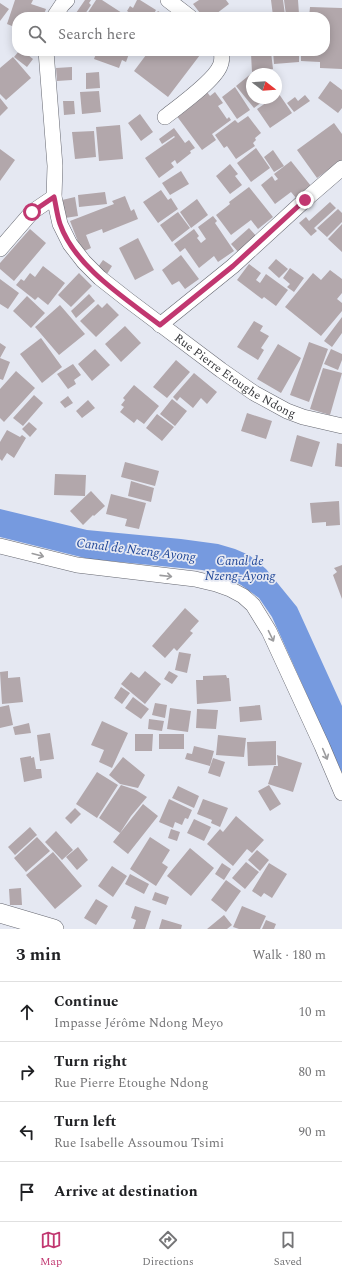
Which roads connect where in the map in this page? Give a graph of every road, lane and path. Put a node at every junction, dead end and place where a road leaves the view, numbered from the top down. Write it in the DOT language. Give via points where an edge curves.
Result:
graph roads {
  1 [pos="46,56"];
  2 [pos="222,56"];
  3 [pos="166,117"];
  4 [pos="342,168"];
  5 [pos="54,197"];
  6 [pos="3,240"];
  7 [pos="160,325"];
  8 [pos="342,426"];
  9 [pos="0,546"];
  10 [pos="342,793"];
  11 [pos="0,913"];
  12 [pos="54,929"];
  1 -- 5 [label="street, Rue Pierre Etoughe Ndong"];
  2 -- 3 [label="street" via="214,76"];
  4 -- 7 [label="street" via="233,266"];
  5 -- 6 [label="street" via="32,212"];
  5 -- 7 [label="street, Rue Pierre Etoughe Ndong" via="60,224 70,244 84,262 100,278"];
  7 -- 8 [label="street, Rue Pierre Etoughe Ndong" via="266,400 304,417"];
  9 -- 10 [label="street, one-way" via="77,565 195,579 216,584 243,596 253,605 269,631"];
  11 -- 12 [label="main road"];
}
